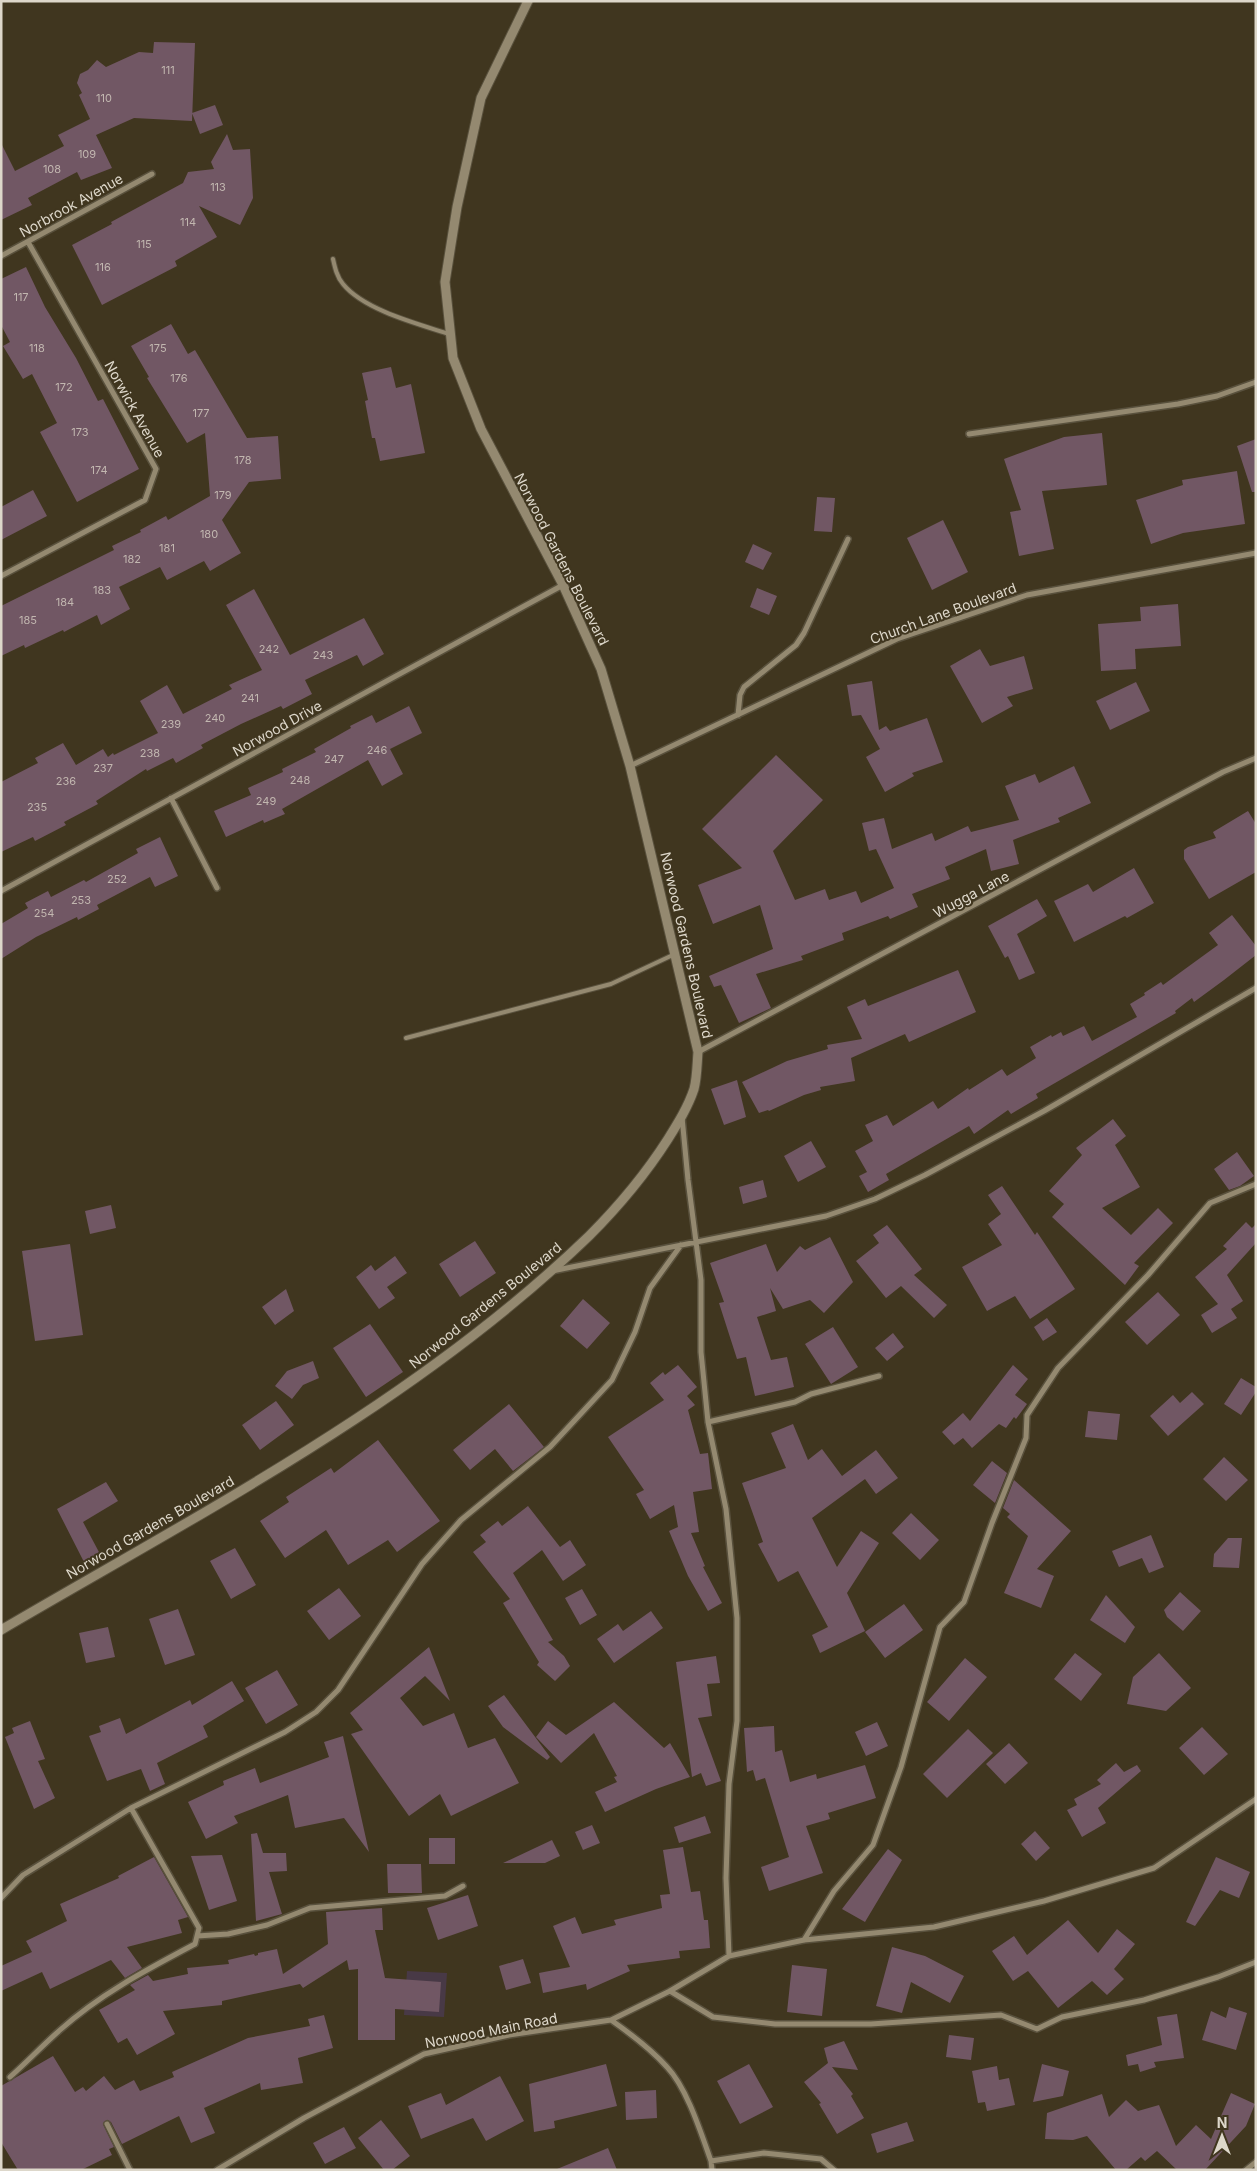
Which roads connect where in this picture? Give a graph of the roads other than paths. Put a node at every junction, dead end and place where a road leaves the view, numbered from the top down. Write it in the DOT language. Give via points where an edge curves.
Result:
graph roads {
  1 [pos="528,1"];
  2 [pos="152,174"];
  3 [pos="28,242"];
  4 [pos="1,256"];
  5 [pos="333,259"];
  6 [pos="451,335"];
  7 [pos="1256,382"];
  8 [pos="969,434"];
  9 [pos="848,538"];
  10 [pos="1256,553"];
  11 [pos="1,576"];
  12 [pos="563,585"];
  13 [pos="738,715"];
  14 [pos="1256,758"];
  15 [pos="630,766"];
  16 [pos="172,798"];
  17 [pos="217,888"];
  18 [pos="1,890"];
  19 [pos="675,954"];
  20 [pos="1256,988"];
  21 [pos="406,1038"];
  22 [pos="698,1052"];
  23 [pos="682,1117"];
  24 [pos="1256,1184"];
  25 [pos="696,1242"];
  26 [pos="681,1245"];
  27 [pos="552,1271"];
  28 [pos="879,1376"];
  29 [pos="708,1422"];
  30 [pos="1,1630"];
  31 [pos="1256,1799"];
  32 [pos="131,1808"];
  33 [pos="463,1886"];
  34 [pos="1,1898"];
  35 [pos="197,1936"];
  36 [pos="804,1940"];
  37 [pos="729,1956"];
  38 [pos="1256,1962"];
  39 [pos="670,1991"];
  40 [pos="611,2020"];
  41 [pos="10,2078"];
  42 [pos="107,2124"];
  43 [pos="711,2161"];
  44 [pos="1256,2162"];
  45 [pos="130,2170"];
  46 [pos="217,2170"];
  47 [pos="712,2170"];
  48 [pos="834,2170"];
  49 [pos="1246,2170"];
  1 -- 6 [label="street, Norwood Gardens Boulevard" via="481,98 457,207 445,282"];
  2 -- 3 [label="street, Norbrook Avenue"];
  3 -- 4 [label="street, Norbrook Avenue"];
  3 -- 11 [label="street, Norwick Avenue" via="156,469 145,500"];
  5 -- 6 [label="lane" via="336,274 343,285 361,299 387,313"];
  6 -- 12 [label="street, Norwood Gardens Boulevard" via="453,358 481,429"];
  7 -- 8 [label="street" via="1217,396 1178,404"];
  9 -- 13 [label="street" via="804,633 796,645 744,687"];
  10 -- 13 [label="street, Church Lane Boulevard" via="1027,595 897,640"];
  12 -- 15 [label="street, Norwood Gardens Boulevard" via="601,669"];
  12 -- 16 [label="street, Norwood Drive"];
  13 -- 15 [label="street, Church Lane Boulevard"];
  14 -- 22 [label="street, Wugga Lane" via="1224,772"];
  15 -- 19 [label="street, Norwood Gardens Boulevard"];
  16 -- 17 [label="street"];
  16 -- 18 [label="street, Norwood Drive"];
  19 -- 21 [label="lane" via="611,984"];
  19 -- 22 [label="street, Norwood Gardens Boulevard"];
  20 -- 25 [label="street" via="1044,1111 875,1199 826,1216"];
  22 -- 23 [label="street, Norwood Gardens Boulevard" via="694,1088"];
  23 -- 25 [label="street"];
  23 -- 27 [label="street, Norwood Gardens Boulevard" via="647,1172 608,1217"];
  24 -- 36 [label="street" via="1210,1203 1148,1274 1058,1368 1027,1415 1026,1438 964,1602 940,1627 901,1767 873,1845 834,1891"];
  25 -- 26 [label="street"];
  25 -- 29 [label="street"];
  26 -- 27 [label="street"];
  26 -- 32 [label="street" via="650,1288 635,1332 612,1380 550,1448 461,1520 422,1564 338,1690 316,1712 285,1732"];
  27 -- 30 [label="street, Norwood Gardens Boulevard" via="447,1357 328,1438"];
  28 -- 29 [label="street" via="811,1394 795,1402"];
  29 -- 37 [label="street" via="726,1509 737,1618 737,1721 729,1784 726,1878"];
  31 -- 36 [label="street, Norwood Main Road" via="1154,1868 1044,1901 934,1927"];
  32 -- 34 [label="street" via="23,1875"];
  32 -- 35 [label="street" via="199,1928"];
  33 -- 35 [label="street" via="445,1896 310,1908 267,1926"];
  35 -- 41 [label="street" via="195,1944 138,1975 68,2024"];
  36 -- 37 [label="street, Norwood Main Road"];
  37 -- 39 [label="street, Norwood Main Road"];
  38 -- 39 [label="street" via="1144,2000 1062,2017 1037,2029 1001,2014 871,2024 775,2024 713,2017"];
  39 -- 40 [label="street, Norwood Main Road"];
  40 -- 43 [label="street" via="669,2068 692,2108"];
  40 -- 46 [label="street, Norwood Main Road" via="509,2035 424,2054 304,2118"];
  42 -- 45 [label="street"];
  43 -- 47 [label="street"];
  43 -- 48 [label="street" via="764,2153 821,2159"];
  44 -- 49 [label="street"];
}
